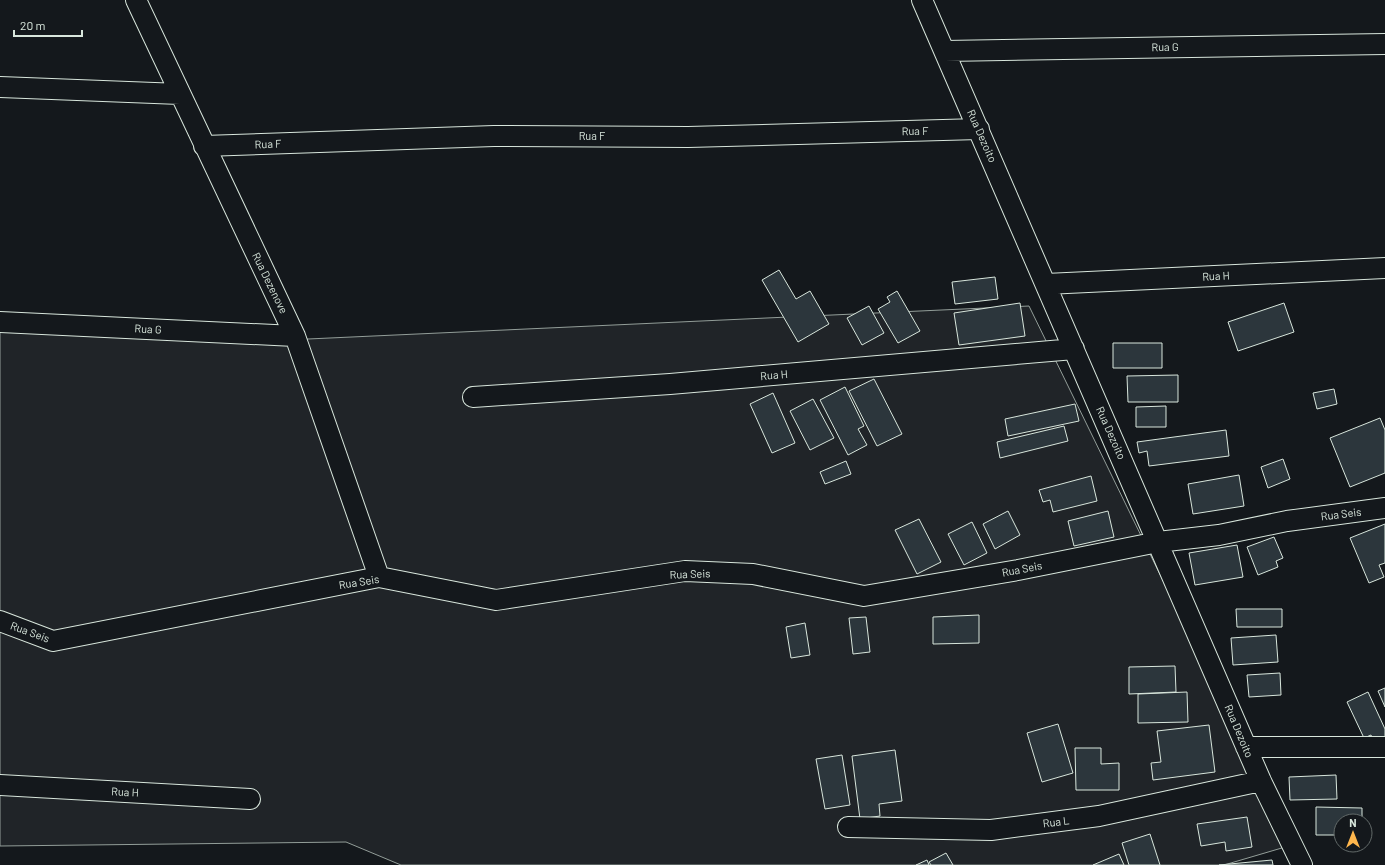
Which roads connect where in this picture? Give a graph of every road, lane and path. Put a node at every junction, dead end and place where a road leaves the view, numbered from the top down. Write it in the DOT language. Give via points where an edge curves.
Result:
graph roads {
  1 [pos="136,0"];
  2 [pos="922,0"];
  3 [pos="1385,44"];
  4 [pos="945,51"];
  5 [pos="0,87"];
  6 [pos="180,94"];
  7 [pos="979,129"];
  8 [pos="204,146"];
  9 [pos="1385,268"];
  10 [pos="1046,284"];
  11 [pos="0,322"];
  12 [pos="295,336"];
  13 [pos="1074,349"];
  14 [pos="473,397"];
  15 [pos="1385,508"];
  16 [pos="1158,542"];
  17 [pos="379,577"];
  18 [pos="0,621"];
  19 [pos="1246,747"];
  20 [pos="1385,747"];
  21 [pos="1261,781"];
  22 [pos="0,786"];
  23 [pos="250,799"];
  24 [pos="848,827"];
  25 [pos="1302,865"];
  1 -- 6 [label="street, Rua Dezenove"];
  2 -- 4 [label="street, Rua Dezoito"];
  3 -- 4 [label="street, Rua G"];
  4 -- 7 [label="street, Rua Dezoito"];
  5 -- 6 [label="street"];
  6 -- 8 [label="street, Rua Dezenove"];
  7 -- 8 [label="street, Rua F" via="688,137 494,136"];
  7 -- 10 [label="street, Rua Dezoito"];
  8 -- 12 [label="street, Rua Dezenove"];
  9 -- 10 [label="street, Rua H"];
  10 -- 13 [label="street, Rua Dezoito"];
  11 -- 12 [label="street, Rua G"];
  12 -- 17 [label="street, Rua Dezenove"];
  13 -- 14 [label="street, Rua H" via="678,383"];
  13 -- 16 [label="street, Rua Dezoito"];
  15 -- 16 [label="street, Rua Seis" via="1287,521 1219,535"];
  16 -- 17 [label="street, Rua Seis" via="1018,570 864,596 753,574 685,571 496,600"];
  16 -- 19 [label="street, Rua Dezoito"];
  17 -- 18 [label="street, Rua Seis" via="53,641"];
  19 -- 20 [label="street"];
  19 -- 21 [label="street, Rua Dezoito"];
  21 -- 24 [label="street, Rua L" via="1099,816 991,830"];
  21 -- 25 [label="street, Rua Dezoito"];
  22 -- 23 [label="street, Rua H"];
}
